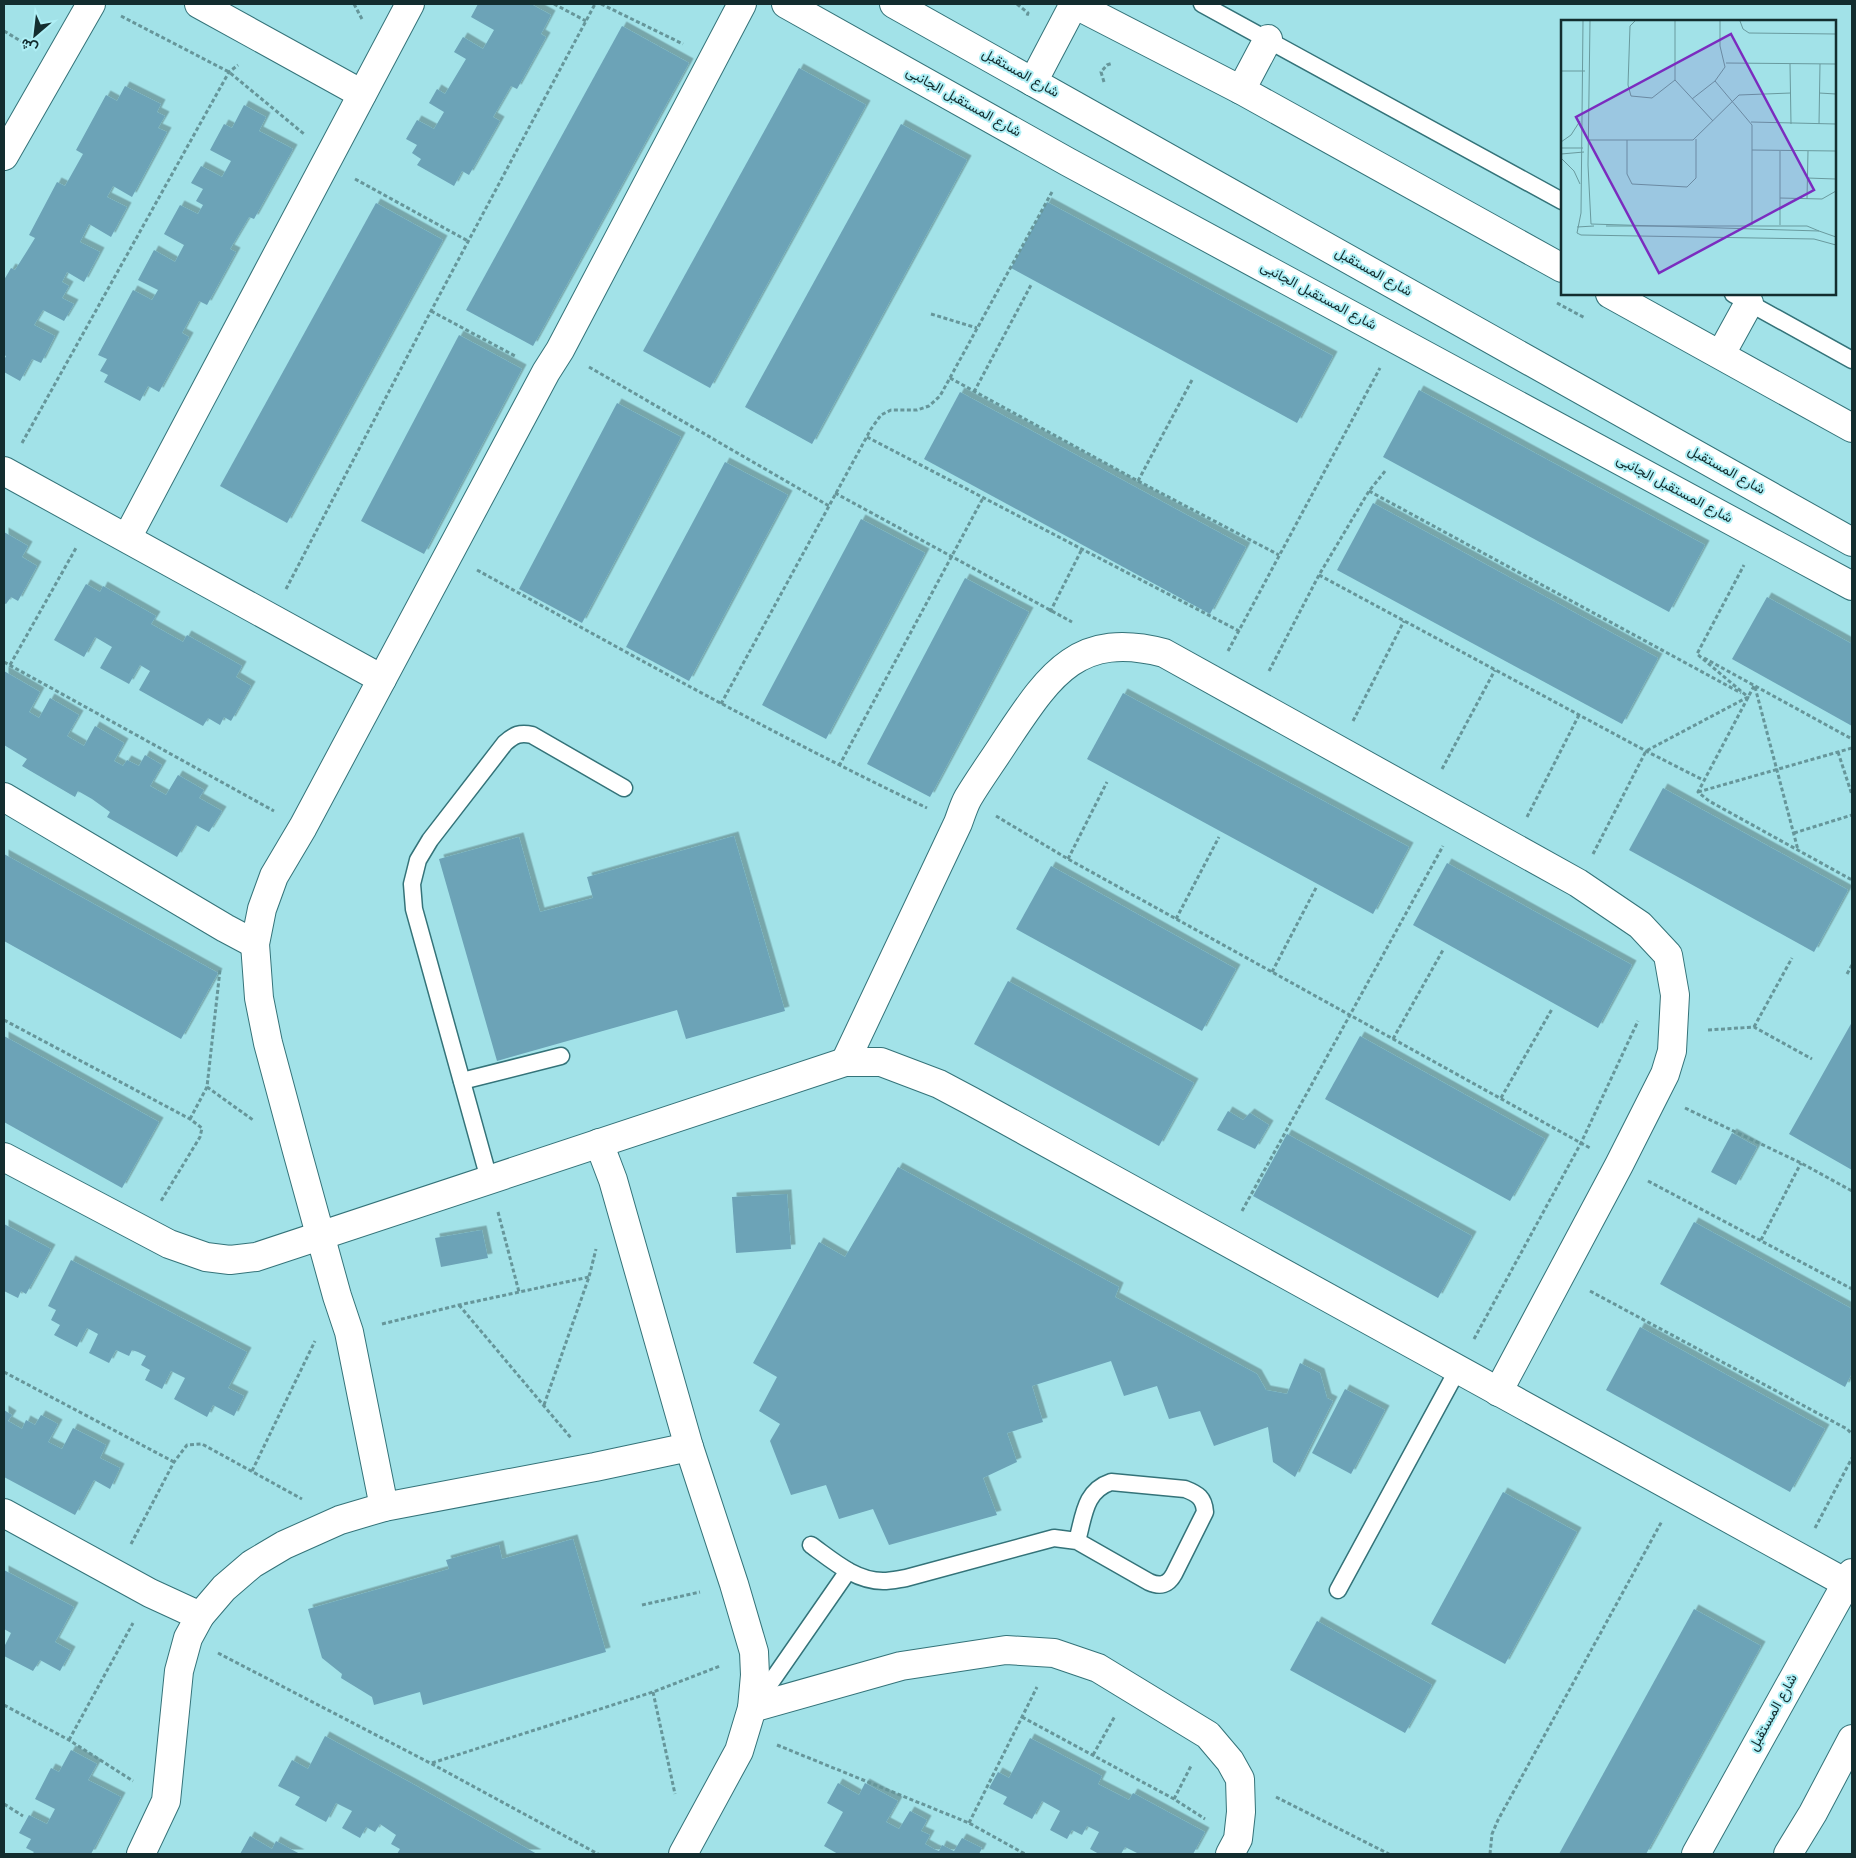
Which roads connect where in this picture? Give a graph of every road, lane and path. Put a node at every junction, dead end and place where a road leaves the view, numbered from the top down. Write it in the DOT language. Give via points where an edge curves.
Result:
graph roads {
  1 [pos="199,4"];
  2 [pos="410,4"];
  3 [pos="554,4"];
  4 [pos="595,4"];
  5 [pos="601,4"];
  6 [pos="742,4"];
  7 [pos="786,4"];
  8 [pos="894,4"];
  9 [pos="1017,4"];
  10 [pos="1074,4"];
  11 [pos="1202,4"];
  12 [pos="103,8"];
  13 [pos="586,21"];
  14 [pos="1026,21"];
  15 [pos="1268,39"];
  16 [pos="268,42"];
  17 [pos="712,59"];
  18 [pos="229,72"];
  19 [pos="1034,82"];
  20 [pos="1241,90"];
  21 [pos="362,94"];
  22 [pos="5,151"];
  23 [pos="327,159"];
  24 [pos="1068,162"];
  25 [pos="1561,200"];
  26 [pos="468,241"];
  27 [pos="1561,267"];
  28 [pos="1031,285"];
  29 [pos="1612,295"];
  30 [pos="1741,298"];
  31 [pos="431,311"];
  32 [pos="930,314"];
  33 [pos="977,328"];
  34 [pos="1395,339"];
  35 [pos="1721,354"];
  36 [pos="1852,360"];
  37 [pos="553,361"];
  38 [pos="950,378"];
  39 [pos="1192,380"];
  40 [pos="974,392"];
  41 [pos="1852,428"];
  42 [pos="866,437"];
  43 [pos="1386,470"];
  44 [pos="5,472"];
  45 [pos="1138,481"];
  46 [pos="1368,491"];
  47 [pos="836,493"];
  48 [pos="983,498"];
  49 [pos="828,506"];
  50 [pos="92,519"];
  51 [pos="1759,536"];
  52 [pos="127,538"];
  53 [pos="1852,542"];
  54 [pos="1082,549"];
  55 [pos="448,554"];
  56 [pos="1279,555"];
  57 [pos="952,557"];
  58 [pos="1319,575"];
  59 [pos="1852,586"];
  60 [pos="1050,612"];
  61 [pos="271,618"];
  62 [pos="1404,621"];
  63 [pos="1239,631"];
  64 [pos="1119,646"];
  65 [pos="1697,654"];
  66 [pos="4,662"];
  67 [pos="10,665"];
  68 [pos="1495,670"];
  69 [pos="382,679"];
  70 [pos="1212,680"];
  71 [pos="1754,686"];
  72 [pos="1748,697"];
  73 [pos="1252,703"];
  74 [pos="721,704"];
  75 [pos="1579,715"];
  76 [pos="1852,739"];
  77 [pos="1852,748"];
  78 [pos="1338,750"];
  79 [pos="1646,751"];
  80 [pos="1838,752"];
  81 [pos="840,766"];
  82 [pos="1776,770"];
  83 [pos="1703,780"];
  84 [pos="1107,782"];
  85 [pos="624,788"];
  86 [pos="1698,792"];
  87 [pos="1852,795"];
  88 [pos="4,797"];
  89 [pos="1427,799"];
  90 [pos="963,811"];
  91 [pos="1852,815"];
  92 [pos="1459,818"];
  93 [pos="303,827"];
  94 [pos="1794,833"];
  95 [pos="1219,837"];
  96 [pos="1512,846"];
  97 [pos="1798,850"];
  98 [pos="1068,859"];
  99 [pos="1852,880"];
  100 [pos="1578,883"];
  101 [pos="1317,886"];
  102 [pos="1176,919"];
  103 [pos="225,928"];
  104 [pos="255,944"];
  105 [pos="1443,950"];
  106 [pos="1792,958"];
  107 [pos="1852,965"];
  108 [pos="1272,972"];
  109 [pos="1847,974"];
  110 [pos="1552,1009"];
  111 [pos="1350,1015"];
  112 [pos="1639,1018"];
  113 [pos="4,1020"];
  114 [pos="1754,1027"];
  115 [pos="1674,1033"];
  116 [pos="1393,1039"];
  117 [pos="561,1056"];
  118 [pos="1812,1059"];
  119 [pos="844,1062"];
  120 [pos="462,1081"];
  121 [pos="1655,1094"];
  122 [pos="1501,1098"];
  123 [pos="190,1119"];
  124 [pos="599,1143"];
  125 [pos="1581,1143"];
  126 [pos="4,1157"];
  127 [pos="1801,1163"];
  128 [pos="1619,1165"];
  129 [pos="490,1180"];
  130 [pos="1852,1190"];
  131 [pos="142,1231"];
  132 [pos="320,1236"];
  133 [pos="1761,1240"];
  134 [pos="1226,1241"];
  135 [pos="596,1248"];
  136 [pos="1561,1276"];
  137 [pos="589,1277"];
  138 [pos="1852,1288"];
  139 [pos="519,1292"];
  140 [pos="337,1296"];
  141 [pos="459,1305"];
  142 [pos="350,1332"];
  143 [pos="1458,1369"];
  144 [pos="4,1372"];
  145 [pos="1498,1392"];
  146 [pos="544,1404"];
  147 [pos="1852,1434"];
  148 [pos="689,1447"];
  149 [pos="1852,1458"];
  150 [pos="174,1462"];
  151 [pos="595,1467"];
  152 [pos="252,1471"];
  153 [pos="1679,1490"];
  154 [pos="384,1507"];
  155 [pos="4,1513"];
  156 [pos="340,1520"];
  157 [pos="1077,1541"];
  158 [pos="811,1545"];
  159 [pos="1800,1556"];
  160 [pos="848,1571"];
  161 [pos="116,1574"];
  162 [pos="1849,1578"];
  163 [pos="734,1584"];
  164 [pos="1338,1590"];
  165 [pos="150,1593"];
  166 [pos="642,1605"];
  167 [pos="194,1627"];
  168 [pos="754,1652"];
  169 [pos="1054,1653"];
  170 [pos="1130,1688"];
  171 [pos="653,1692"];
  172 [pos="4,1705"];
  173 [pos="1022,1717"];
  174 [pos="749,1720"];
  175 [pos="1852,1739"];
  176 [pos="69,1740"];
  177 [pos="1093,1755"];
  178 [pos="432,1764"];
  179 [pos="1240,1779"];
  180 [pos="1852,1781"];
  181 [pos="166,1801"];
  182 [pos="4,1804"];
  183 [pos="1813,1813"];
  184 [pos="23,1816"];
  185 [pos="969,1823"];
  186 [pos="1234,1847"];
  187 [pos="685,1851"];
  188 [pos="141,1854"];
  189 [pos="598,1854"];
  190 [pos="1025,1854"];
  191 [pos="1389,1854"];
  192 [pos="1490,1854"];
  193 [pos="1696,1854"];
  194 [pos="1788,1854"];
  1 -- 16 [label="street"];
  2 -- 21 [label="street"];
  3 -- 13 [label="path"];
  4 -- 13 [label="path"];
  5 -- 17 [label="path"];
  6 -- 17 [label="street"];
  7 -- 24 [label="street, شارع المستقبل الجانبى"];
  8 -- 19 [label="street, شارع المستقبل"];
  9 -- 14 [label="path" via="1028,13"];
  10 -- 19 [label="street"];
  10 -- 20 [label="street"];
  11 -- 15 [label="lane"];
  12 -- 18 [label="path"];
  12 -- 22 [label="street"];
  13 -- 26 [label="path"];
  15 -- 20 [label="street"];
  15 -- 25 [label="lane"];
  16 -- 18 [label="path"];
  16 -- 21 [label="street"];
  17 -- 37 [label="street"];
  18 -- 23 [label="path"];
  18 -- 44 [label="path"];
  19 -- 53 [label="street, شارع المستقبل"];
  20 -- 27 [label="street"];
  21 -- 23 [label="street"];
  23 -- 26 [label="path"];
  23 -- 52 [label="street"];
  24 -- 33 [label="path"];
  24 -- 34 [label="street, شارع المستقبل الجانبى"];
  26 -- 31 [label="path"];
  28 -- 40 [label="path"];
  29 -- 35 [label="street"];
  30 -- 35 [label="street"];
  30 -- 36 [label="lane"];
  31 -- 37 [label="path"];
  31 -- 61 [label="path"];
  32 -- 33 [label="path"];
  33 -- 38 [label="path"];
  34 -- 51 [label="street, شارع المستقبل الجانبى"];
  34 -- 56 [label="path"];
  35 -- 41 [label="street"];
  37 -- 49 [label="path"];
  37 -- 55 [label="street"];
  38 -- 40 [label="path"];
  38 -- 42 [label="path" via="940,396 929,406 917,410 892,410 880,416"];
  39 -- 45 [label="path"];
  40 -- 45 [label="path"];
  42 -- 47 [label="path"];
  42 -- 48 [label="path"];
  43 -- 46 [label="path"];
  44 -- 50 [label="street"];
  45 -- 56 [label="path"];
  46 -- 58 [label="path"];
  46 -- 72 [label="path"];
  47 -- 49 [label="path"];
  47 -- 57 [label="path"];
  48 -- 54 [label="path"];
  48 -- 57 [label="path"];
  49 -- 74 [label="path"];
  50 -- 52 [label="street"];
  50 -- 67 [label="path"];
  51 -- 59 [label="street, شارع المستقبل الجانبى"];
  51 -- 65 [label="path"];
  52 -- 61 [label="street"];
  54 -- 60 [label="path"];
  54 -- 63 [label="path"];
  55 -- 69 [label="street"];
  55 -- 74 [label="path"];
  56 -- 63 [label="path"];
  57 -- 60 [label="path"];
  57 -- 81 [label="path"];
  58 -- 62 [label="path"];
  58 -- 73 [label="path"];
  60 -- 64 [label="path"];
  61 -- 69 [label="street"];
  62 -- 68 [label="path"];
  62 -- 78 [label="path"];
  63 -- 70 [label="path"];
  64 -- 70 [label="street" via="1142,647 1164,653"];
  64 -- 90 [label="street" via="1088,653 1061,668 1039,691"];
  65 -- 71 [label="path"];
  65 -- 72 [label="path"];
  66 -- 67 [label="path"];
  67 -- 93 [label="path"];
  68 -- 75 [label="path"];
  68 -- 89 [label="path"];
  69 -- 93 [label="street"];
  70 -- 73 [label="street"];
  71 -- 72 [label="path"];
  71 -- 76 [label="path"];
  71 -- 82 [label="path"];
  72 -- 79 [label="path"];
  72 -- 83 [label="path"];
  73 -- 78 [label="street"];
  74 -- 81 [label="path"];
  75 -- 79 [label="path"];
  75 -- 96 [label="path"];
  77 -- 80 [label="path"];
  78 -- 89 [label="street"];
  79 -- 83 [label="path"];
  79 -- 100 [label="path"];
  80 -- 82 [label="path"];
  80 -- 87 [label="path"];
  81 -- 90 [label="path"];
  82 -- 86 [label="path"];
  82 -- 94 [label="path"];
  83 -- 86 [label="path"];
  84 -- 98 [label="path"];
  85 -- 120 [label="lane" via="532,735 512,736 430,840 418,860 412,884 414,909"];
  86 -- 97 [label="path"];
  88 -- 103 [label="street"];
  89 -- 92 [label="street"];
  90 -- 98 [label="path"];
  90 -- 119 [label="street"];
  91 -- 94 [label="path"];
  92 -- 96 [label="street"];
  92 -- 111 [label="path"];
  93 -- 104 [label="street" via="274,876 262,909"];
  94 -- 97 [label="path"];
  95 -- 102 [label="path"];
  96 -- 100 [label="street"];
  97 -- 99 [label="path"];
  98 -- 102 [label="path"];
  100 -- 115 [label="street" via="1640,925 1668,955 1675,995"];
  101 -- 108 [label="path"];
  102 -- 108 [label="path"];
  103 -- 104 [label="street"];
  103 -- 123 [label="path" via="207,1087"];
  104 -- 132 [label="street" via="259,998 268,1043"];
  105 -- 116 [label="path"];
  106 -- 114 [label="path"];
  107 -- 109 [label="path"];
  108 -- 111 [label="path"];
  110 -- 122 [label="path"];
  111 -- 116 [label="path"];
  111 -- 134 [label="path"];
  112 -- 125 [label="path"];
  113 -- 123 [label="path"];
  114 -- 115 [label="path"];
  114 -- 118 [label="path"];
  115 -- 121 [label="street" via="1665,1074"];
  116 -- 122 [label="path"];
  117 -- 120 [label="lane"];
  119 -- 124 [label="street"];
  119 -- 134 [label="street" via="881,1062 939,1084"];
  120 -- 129 [label="lane"];
  121 -- 127 [label="path"];
  121 -- 128 [label="street"];
  122 -- 125 [label="path"];
  123 -- 131 [label="path" via="202,1128 200,1138"];
  124 -- 129 [label="street"];
  124 -- 148 [label="street" via="613,1180"];
  125 -- 128 [label="path"];
  125 -- 143 [label="path"];
  126 -- 131 [label="street"];
  127 -- 130 [label="path"];
  127 -- 133 [label="path"];
  128 -- 133 [label="path"];
  128 -- 136 [label="street"];
  129 -- 132 [label="street"];
  129 -- 139 [label="path"];
  131 -- 132 [label="street" via="206,1257 230,1260 256,1257"];
  132 -- 140 [label="street"];
  133 -- 138 [label="path"];
  134 -- 143 [label="street"];
  135 -- 137 [label="path"];
  136 -- 145 [label="street"];
  136 -- 147 [label="path"];
  137 -- 139 [label="path"];
  137 -- 146 [label="path"];
  139 -- 141 [label="path"];
  140 -- 142 [label="street"];
  140 -- 152 [label="path"];
  141 -- 142 [label="path"];
  141 -- 146 [label="path"];
  142 -- 154 [label="street"];
  143 -- 145 [label="street"];
  143 -- 164 [label="lane"];
  144 -- 150 [label="path"];
  145 -- 153 [label="street"];
  146 -- 151 [label="path"];
  148 -- 151 [label="street"];
  148 -- 163 [label="street"];
  149 -- 159 [label="path"];
  150 -- 152 [label="path" via="187,1445 202,1444"];
  150 -- 161 [label="path"];
  151 -- 154 [label="street"];
  152 -- 156 [label="path"];
  153 -- 159 [label="street"];
  153 -- 192 [label="path" via="1498,1820 1492,1834"];
  154 -- 156 [label="street"];
  155 -- 161 [label="street"];
  156 -- 167 [label="street" via="284,1545 252,1564 224,1588"];
  157 -- 157 [label="lane" via="1094,1491 1111,1482 1185,1489 1197,1493 1205,1502 1201,1521 1170,1581 1164,1584 1149,1582"];
  157 -- 160 [label="lane" via="1054,1538 882,1582"];
  158 -- 160 [label="lane"];
  159 -- 162 [label="street"];
  160 -- 174 [label="lane"];
  161 -- 165 [label="street"];
  162 -- 193 [label="street, شارع المستقبل"];
  163 -- 166 [label="path"];
  163 -- 168 [label="street"];
  165 -- 167 [label="street"];
  165 -- 176 [label="path"];
  167 -- 178 [label="path"];
  167 -- 181 [label="street" via="179,1671"];
  168 -- 171 [label="path"];
  168 -- 174 [label="street" via="756,1675"];
  169 -- 170 [label="street" via="1098,1668"];
  169 -- 173 [label="path"];
  169 -- 174 [label="street" via="1006,1650 901,1666"];
  170 -- 177 [label="path"];
  170 -- 179 [label="street" via="1208,1735 1230,1760"];
  171 -- 178 [label="path"];
  171 -- 187 [label="path"];
  172 -- 176 [label="path"];
  173 -- 177 [label="path"];
  173 -- 185 [label="path"];
  174 -- 185 [label="path"];
  174 -- 187 [label="street" via="739,1751"];
  175 -- 183 [label="street"];
  176 -- 181 [label="path"];
  177 -- 186 [label="path" via="1174,1799"];
  178 -- 189 [label="path"];
  179 -- 186 [label="street" via="1241,1812"];
  179 -- 191 [label="path"];
  180 -- 183 [label="street"];
  181 -- 188 [label="street"];
  182 -- 184 [label="path"];
  183 -- 194 [label="street"];
  185 -- 190 [label="path"];
}
